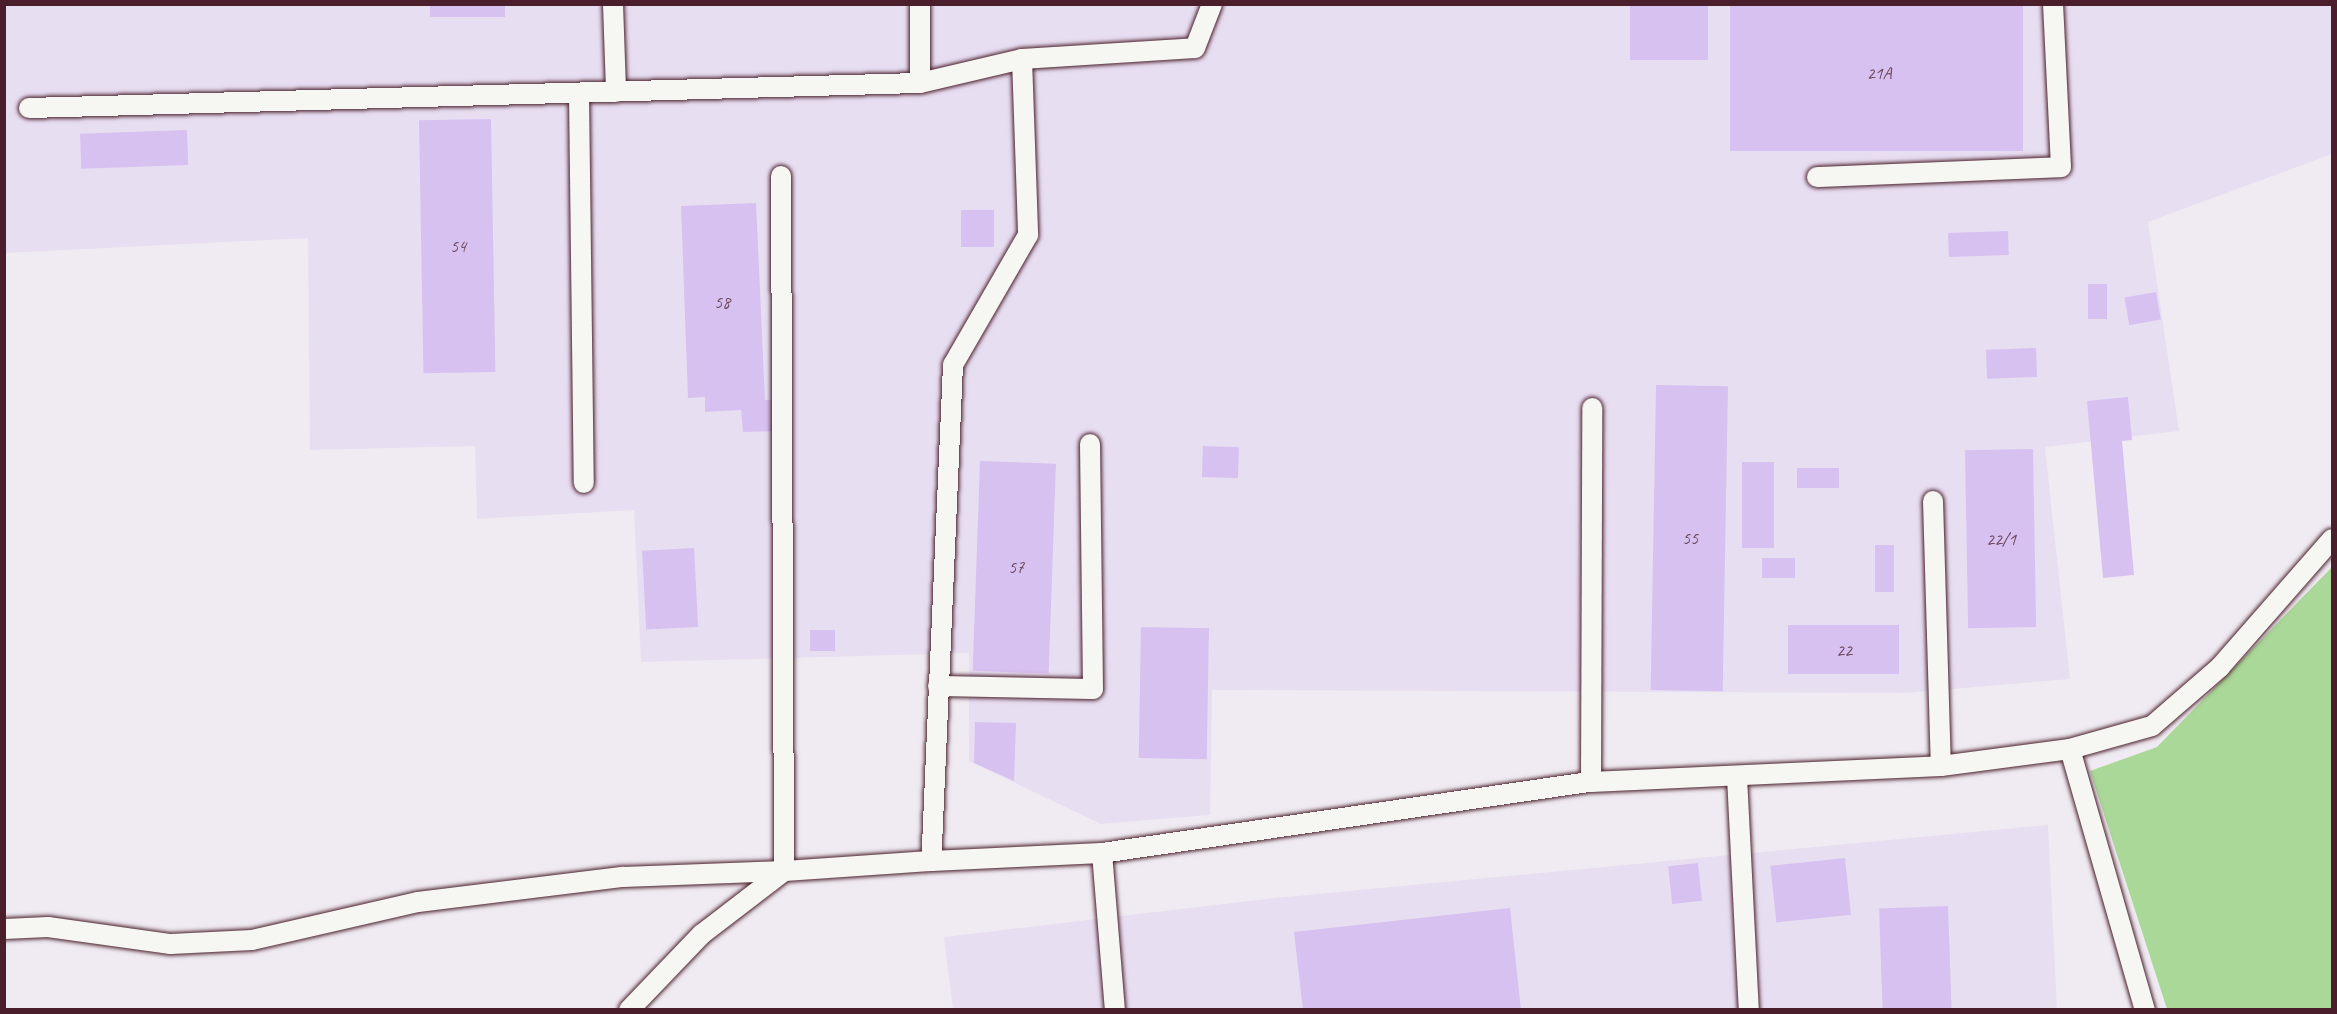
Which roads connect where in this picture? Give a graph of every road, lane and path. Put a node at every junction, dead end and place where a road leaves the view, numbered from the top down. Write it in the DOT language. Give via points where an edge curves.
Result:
graph roads {
  1 [pos="613,4"];
  2 [pos="920,4"];
  3 [pos="1212,4"];
  4 [pos="2053,4"];
  5 [pos="1022,58"];
  6 [pos="920,83"];
  7 [pos="616,92"];
  8 [pos="579,93"];
  9 [pos="29,108"];
  10 [pos="782,176"];
  11 [pos="1817,177"];
  12 [pos="1592,408"];
  13 [pos="1090,444"];
  14 [pos="584,483"];
  15 [pos="1933,501"];
  16 [pos="2332,539"];
  17 [pos="938,686"];
  18 [pos="2070,749"];
  19 [pos="1941,766"];
  20 [pos="1737,777"];
  21 [pos="1591,782"];
  22 [pos="1102,853"];
  23 [pos="931,861"];
  24 [pos="784,871"];
  25 [pos="4,929"];
  26 [pos="629,1010"];
  27 [pos="1115,1010"];
  28 [pos="1749,1010"];
  29 [pos="2145,1010"];
  1 -- 7 [label="lane"];
  2 -- 6 [label="lane"];
  3 -- 5 [label="lane" via="1195,48"];
  4 -- 11 [label="lane" via="2061,167"];
  5 -- 6 [label="lane"];
  5 -- 17 [label="lane" via="1028,235 953,365"];
  6 -- 7 [label="lane"];
  7 -- 8 [label="lane"];
  8 -- 9 [label="lane"];
  8 -- 14 [label="lane"];
  10 -- 24 [label="lane"];
  12 -- 21 [label="lane"];
  13 -- 17 [label="lane" via="1093,689"];
  15 -- 19 [label="lane"];
  16 -- 18 [label="lane" via="2220,667 2152,726"];
  17 -- 23 [label="lane"];
  18 -- 19 [label="lane"];
  18 -- 29 [label="lane"];
  19 -- 20 [label="lane"];
  20 -- 21 [label="lane"];
  20 -- 28 [label="lane"];
  21 -- 22 [label="lane"];
  22 -- 23 [label="lane"];
  22 -- 27 [label="lane"];
  23 -- 24 [label="lane"];
  24 -- 25 [label="lane" via="622,877 418,902 252,940 171,944 48,927"];
  24 -- 26 [label="lane" via="702,934"];
}
